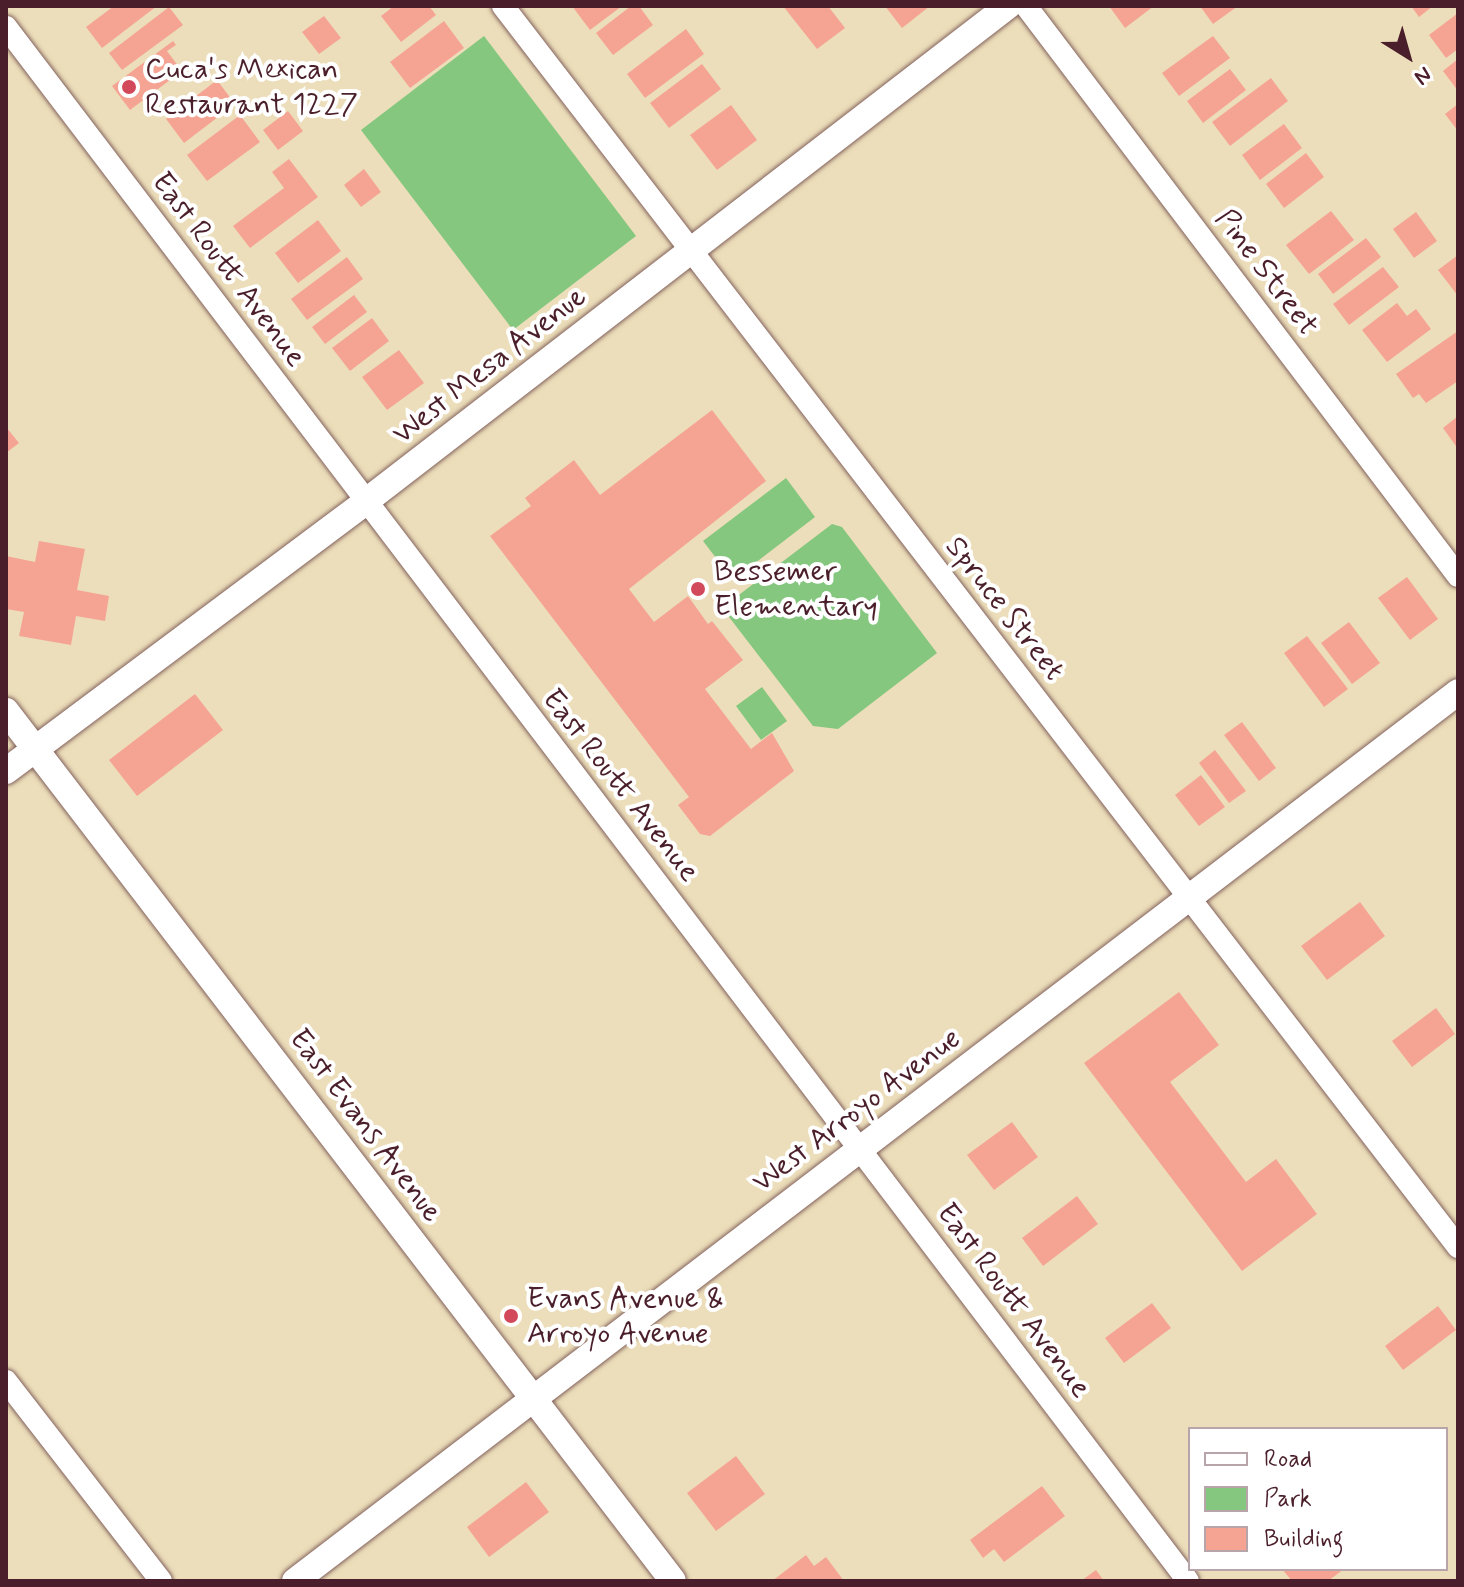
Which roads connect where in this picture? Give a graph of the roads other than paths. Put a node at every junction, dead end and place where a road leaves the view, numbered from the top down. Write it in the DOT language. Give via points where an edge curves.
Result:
graph roads {
  1 [pos="503,6"];
  2 [pos="1008,6"];
  3 [pos="1026,6"];
  4 [pos="6,27"];
  5 [pos="690,252"];
  6 [pos="365,502"];
  7 [pos="1458,576"];
  8 [pos="1458,692"];
  9 [pos="6,711"];
  10 [pos="35,748"];
  11 [pos="6,771"];
  12 [pos="1189,898"];
  13 [pos="860,1149"];
  14 [pos="1458,1247"];
  15 [pos="6,1381"];
  16 [pos="534,1399"];
  17 [pos="161,1581"];
  18 [pos="295,1581"];
  19 [pos="673,1581"];
  20 [pos="1188,1581"];
  1 -- 5 [label="street, Spruce Street"];
  2 -- 5 [label="street, West Mesa Avenue"];
  3 -- 7 [label="street, Pine Street"];
  4 -- 6 [label="street, East Routt Avenue"];
  5 -- 6 [label="street, West Mesa Avenue"];
  5 -- 12 [label="street, Spruce Street"];
  6 -- 10 [label="street, West Mesa Avenue"];
  6 -- 13 [label="street, East Routt Avenue"];
  8 -- 12 [label="street, West Arroyo Avenue"];
  9 -- 10 [label="street, East Evans Avenue"];
  10 -- 11 [label="street, West Mesa Avenue"];
  10 -- 16 [label="street, East Evans Avenue"];
  12 -- 13 [label="street, West Arroyo Avenue"];
  12 -- 14 [label="street, Spruce Street"];
  13 -- 16 [label="street, West Arroyo Avenue"];
  13 -- 20 [label="street, East Routt Avenue"];
  15 -- 17 [label="street"];
  16 -- 18 [label="street, West Arroyo Avenue"];
  16 -- 19 [label="street, East Evans Avenue"];
}
